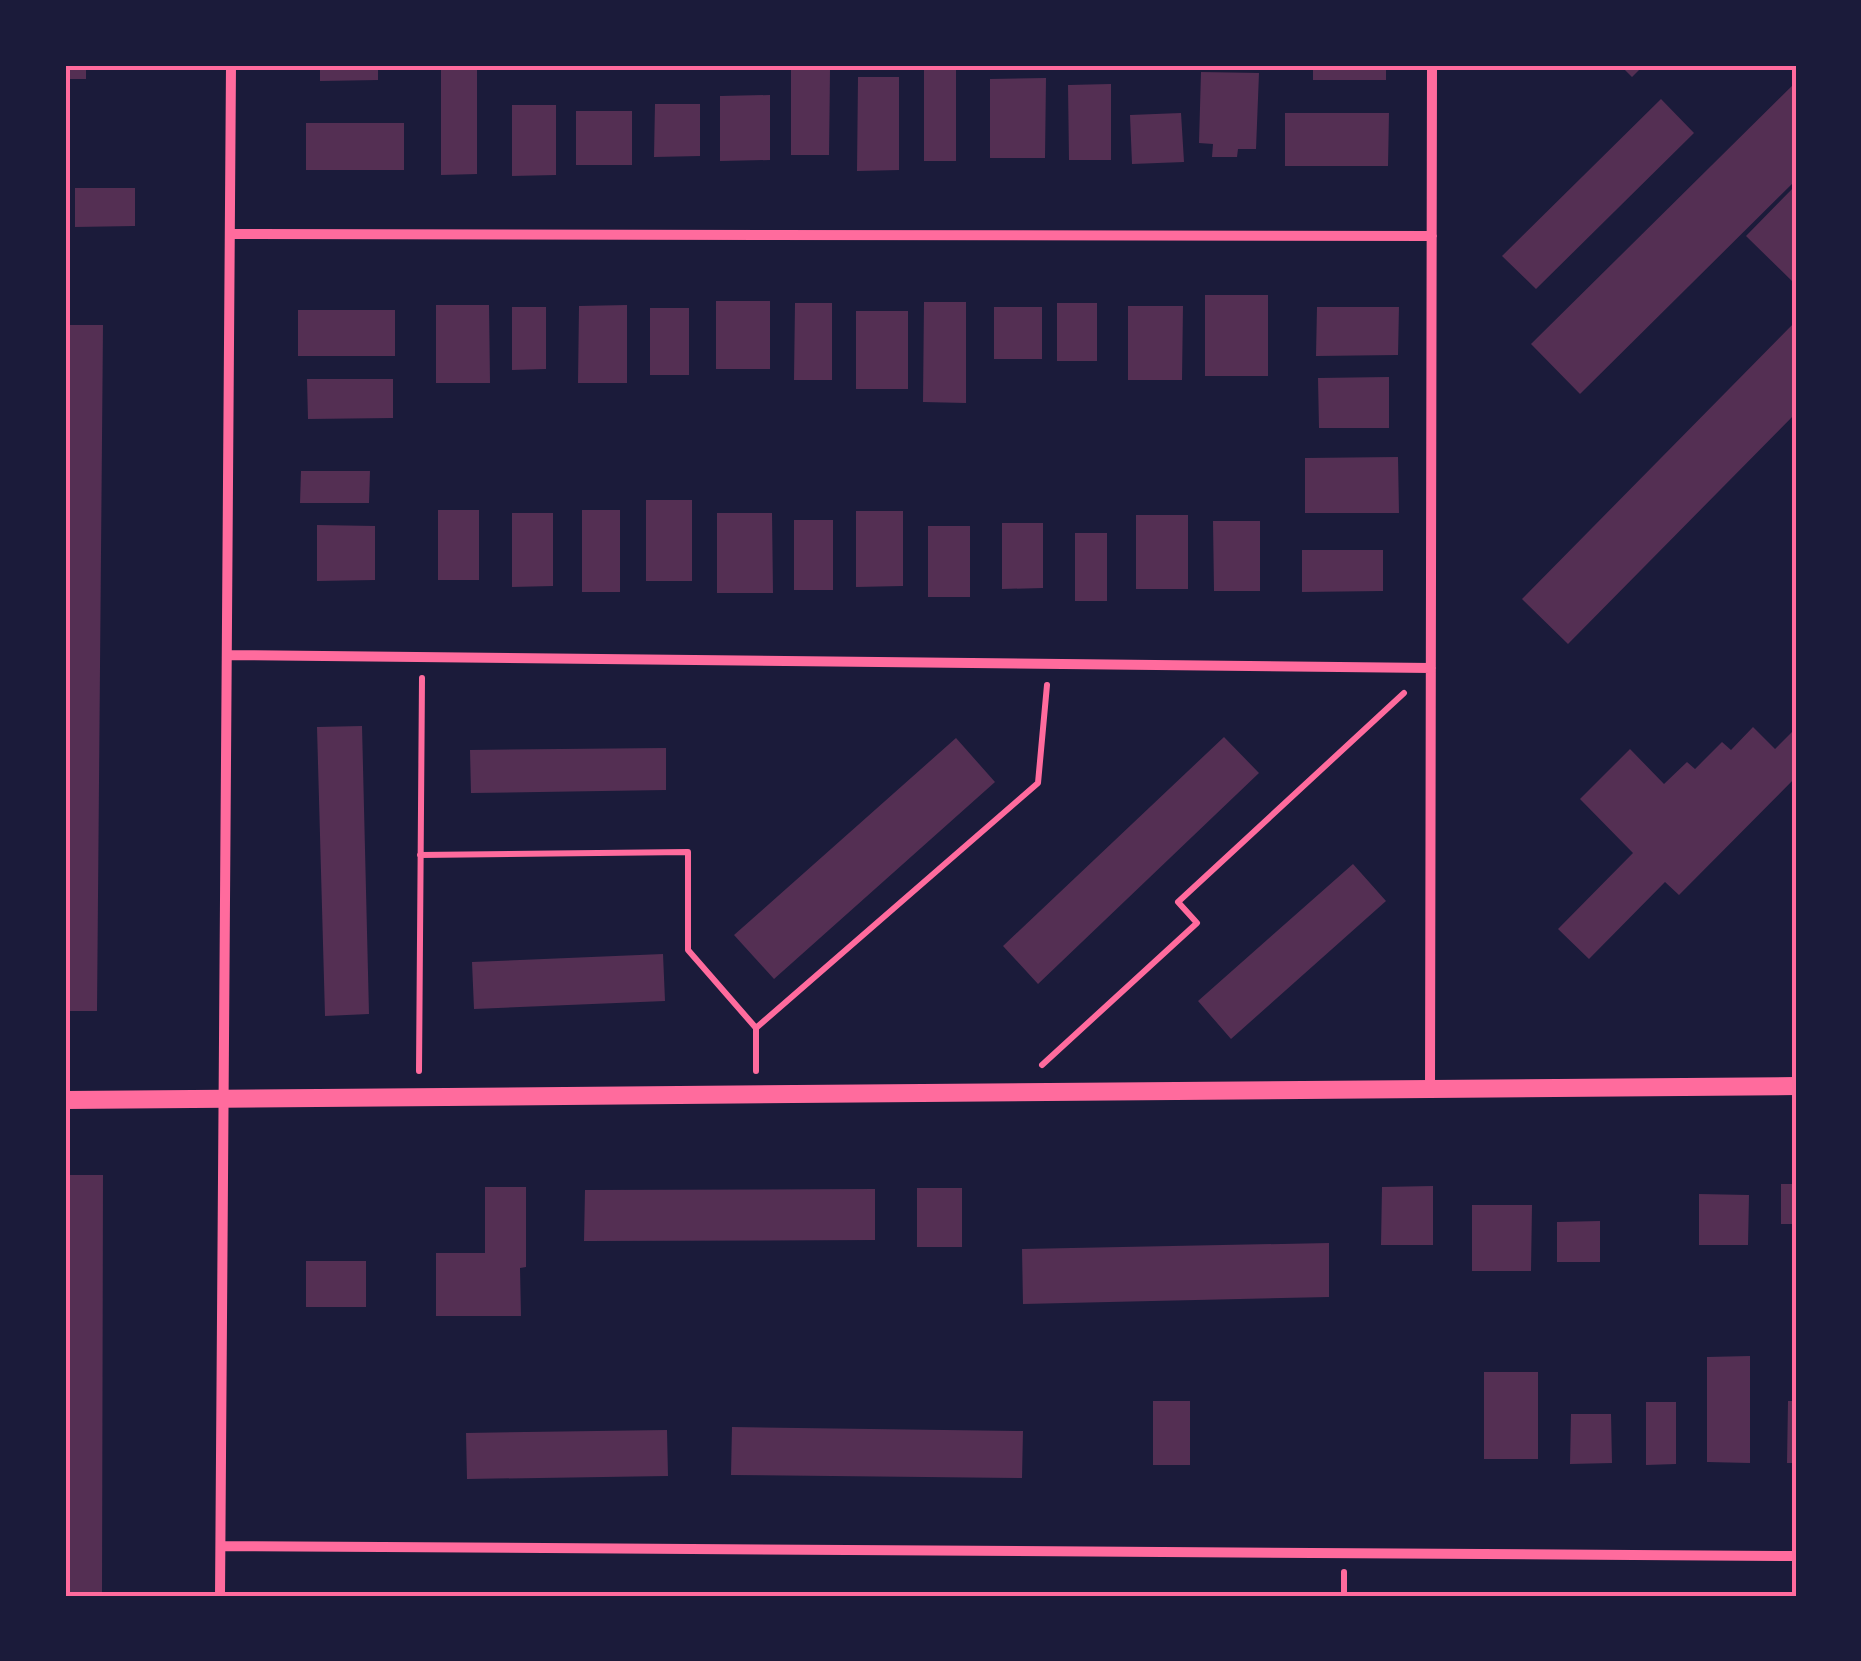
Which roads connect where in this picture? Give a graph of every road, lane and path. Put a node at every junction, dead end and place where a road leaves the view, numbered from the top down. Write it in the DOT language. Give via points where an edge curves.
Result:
graph roads {
  1 [pos="231,65"];
  2 [pos="1432,65"];
  3 [pos="230,234"];
  4 [pos="1432,236"];
  5 [pos="227,655"];
  6 [pos="422,657"];
  7 [pos="1050,664"];
  8 [pos="1431,668"];
  9 [pos="420,854"];
  10 [pos="756,1028"];
  11 [pos="1796,1086"];
  12 [pos="1430,1089"];
  13 [pos="1012,1092"];
  14 [pos="756,1094"];
  15 [pos="419,1097"];
  16 [pos="224,1098"];
  17 [pos="65,1100"];
  18 [pos="221,1546"];
  19 [pos="1796,1556"];
  20 [pos="220,1596"];
  1 -- 3 [label="street"];
  2 -- 4 [label="street"];
  3 -- 4 [label="street"];
  3 -- 5 [label="street"];
  4 -- 8 [label="street"];
  5 -- 6 [label="street"];
  5 -- 16 [label="street"];
  6 -- 7 [label="street"];
  6 -- 9 [label="path"];
  7 -- 8 [label="street"];
  7 -- 10 [label="path" via="1038,783"];
  8 -- 12 [label="street"];
  8 -- 13 [label="path" via="1178,902 1197,923"];
  9 -- 10 [label="path" via="688,852 688,950"];
  9 -- 15 [label="path"];
  10 -- 14 [label="path"];
  11 -- 12 [label="street"];
  12 -- 13 [label="street"];
  13 -- 14 [label="street"];
  14 -- 15 [label="street"];
  15 -- 16 [label="street"];
  16 -- 17 [label="street"];
  16 -- 18 [label="street"];
  18 -- 19 [label="street"];
  18 -- 20 [label="street"];
}
